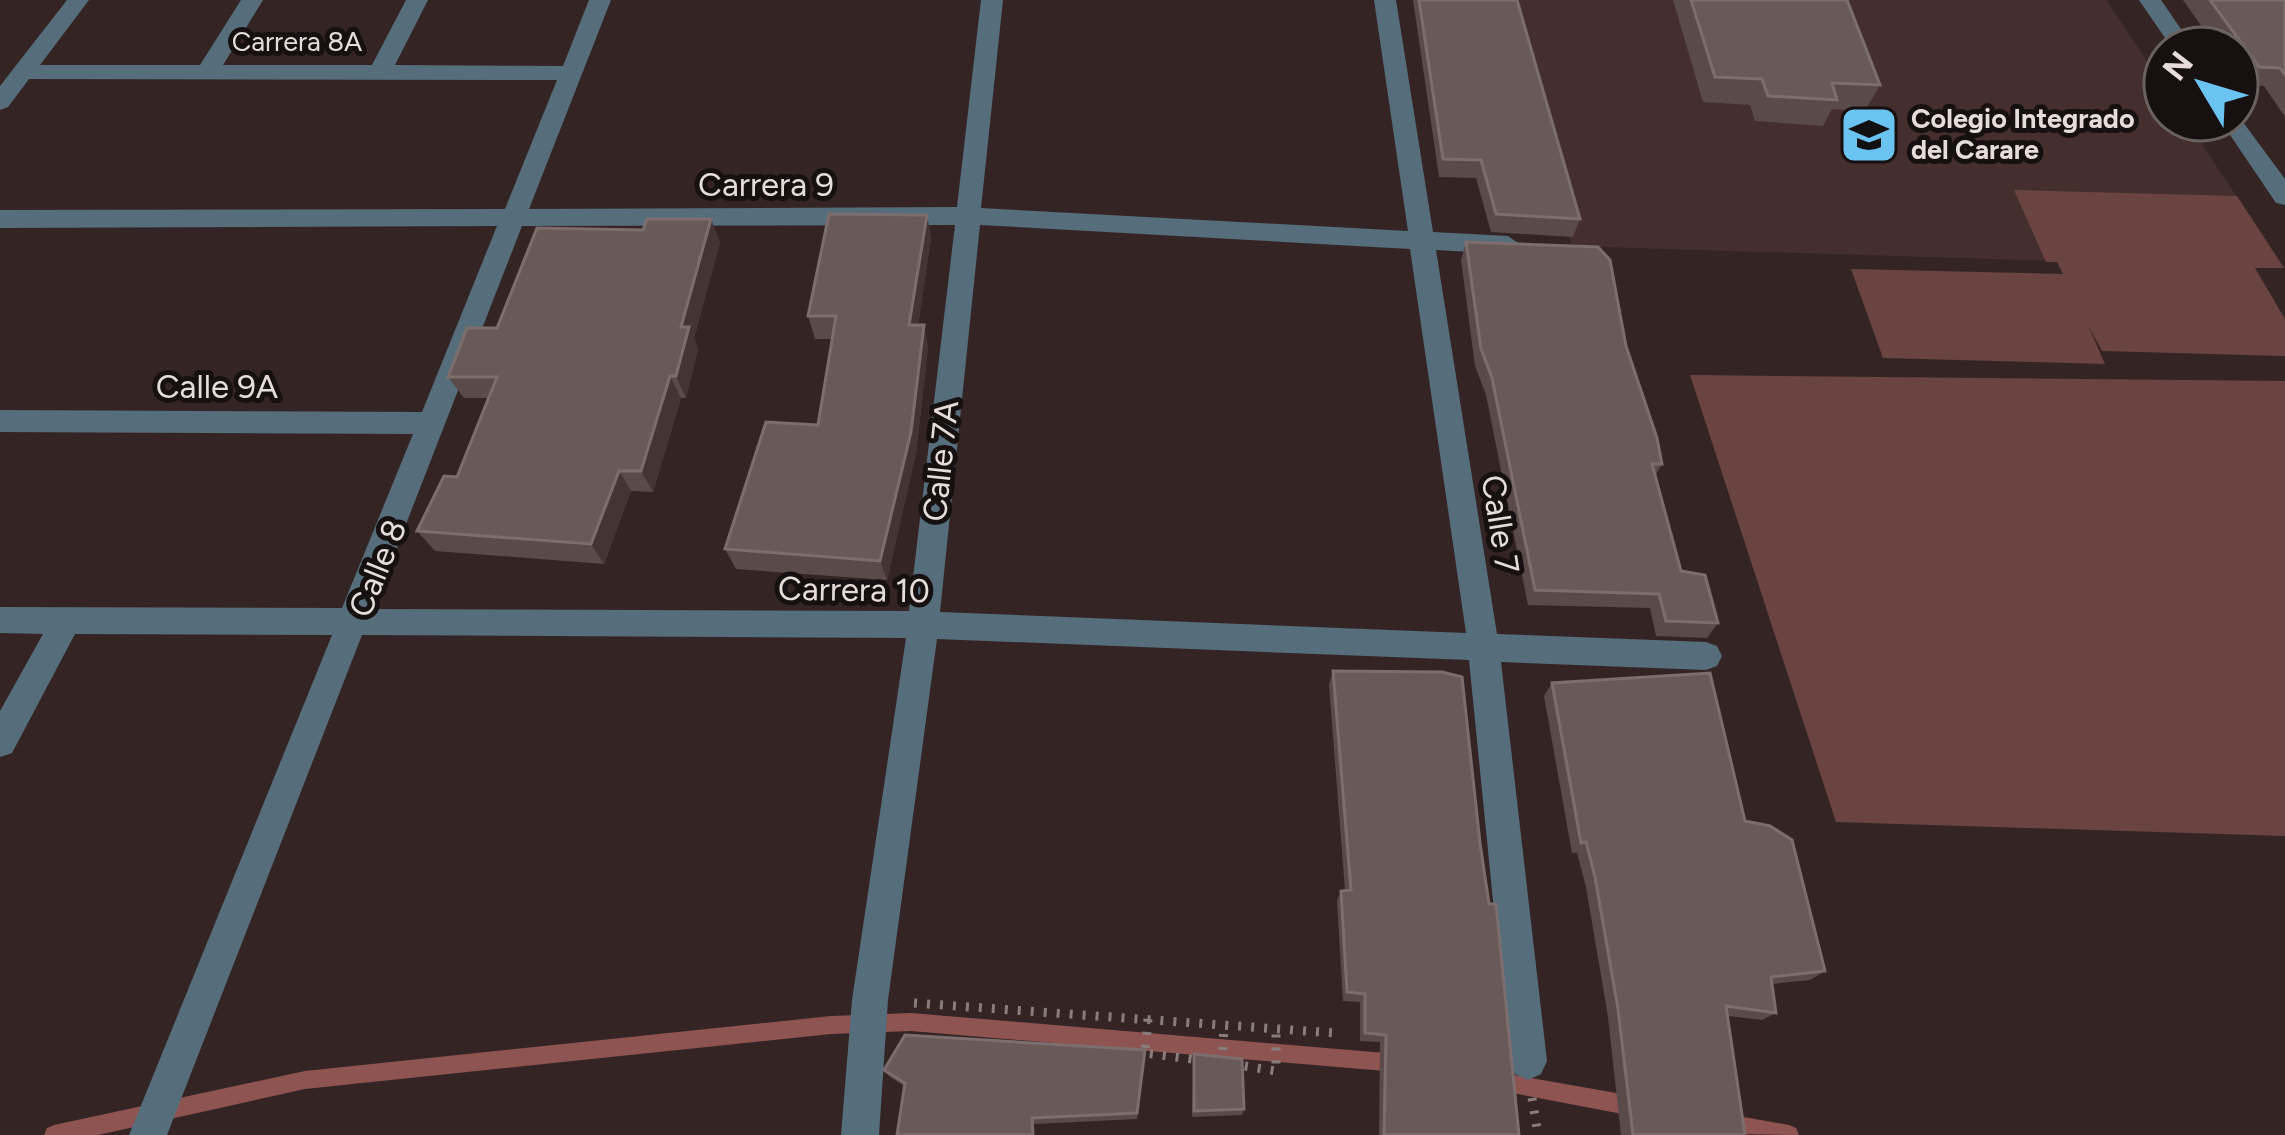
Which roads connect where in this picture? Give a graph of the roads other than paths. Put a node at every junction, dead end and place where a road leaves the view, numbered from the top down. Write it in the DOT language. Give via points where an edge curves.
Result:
graph roads {
  1 [pos="78,0"];
  2 [pos="252,0"];
  3 [pos="417,0"];
  4 [pos="600,0"];
  5 [pos="992,0"];
  6 [pos="1384,0"];
  7 [pos="23,72"];
  8 [pos="207,72"];
  9 [pos="380,72"];
  10 [pos="571,73"];
  11 [pos="0,102"];
  12 [pos="2249,144"];
  13 [pos="2285,197"];
  14 [pos="966,216"];
  15 [pos="514,218"];
  16 [pos="0,219"];
  17 [pos="1421,239"];
  18 [pos="1535,247"];
  19 [pos="0,421"];
  20 [pos="434,423"];
  21 [pos="0,620"];
  22 [pos="66,621"];
  23 [pos="356,622"];
  24 [pos="923,625"];
  25 [pos="1484,650"];
  26 [pos="1706,656"];
  27 [pos="0,742"];
  28 [pos="1528,1061"];
  29 [pos="148,1135"];
  30 [pos="860,1135"];
  1 -- 7 [label="street"];
  2 -- 8 [label="street"];
  3 -- 9 [label="street"];
  4 -- 10 [label="street, Calle 8"];
  5 -- 14 [label="street, Calle 7A"];
  6 -- 17 [label="street, Calle 7"];
  7 -- 8 [label="street, Carrera 8A"];
  7 -- 11 [label="street"];
  8 -- 9 [label="street, Carrera 8A"];
  9 -- 10 [label="street, Carrera 8A"];
  10 -- 15 [label="street, Calle 8"];
  12 -- 13 [label="street"];
  14 -- 15 [label="street, Carrera 9"];
  14 -- 17 [label="street, Carrera 9"];
  14 -- 24 [label="street, Calle 7A"];
  15 -- 16 [label="street, Carrera 9"];
  15 -- 20 [label="street, Calle 8"];
  17 -- 18 [label="street, Carrera 9"];
  17 -- 25 [label="street, Calle 7"];
  19 -- 20 [label="street, Calle 9A"];
  20 -- 23 [label="street, Calle 8"];
  21 -- 22 [label="street, Carrera 10"];
  22 -- 23 [label="street, Carrera 10"];
  22 -- 27 [label="street"];
  23 -- 24 [label="street, Carrera 10"];
  23 -- 29 [label="street, Calle 8"];
  24 -- 25 [label="street, Carrera 10"];
  24 -- 30 [label="street, Calle 7A" via="870,1000"];
  25 -- 26 [label="street, Carrera 10"];
  25 -- 28 [label="street, Calle 7"];
}
